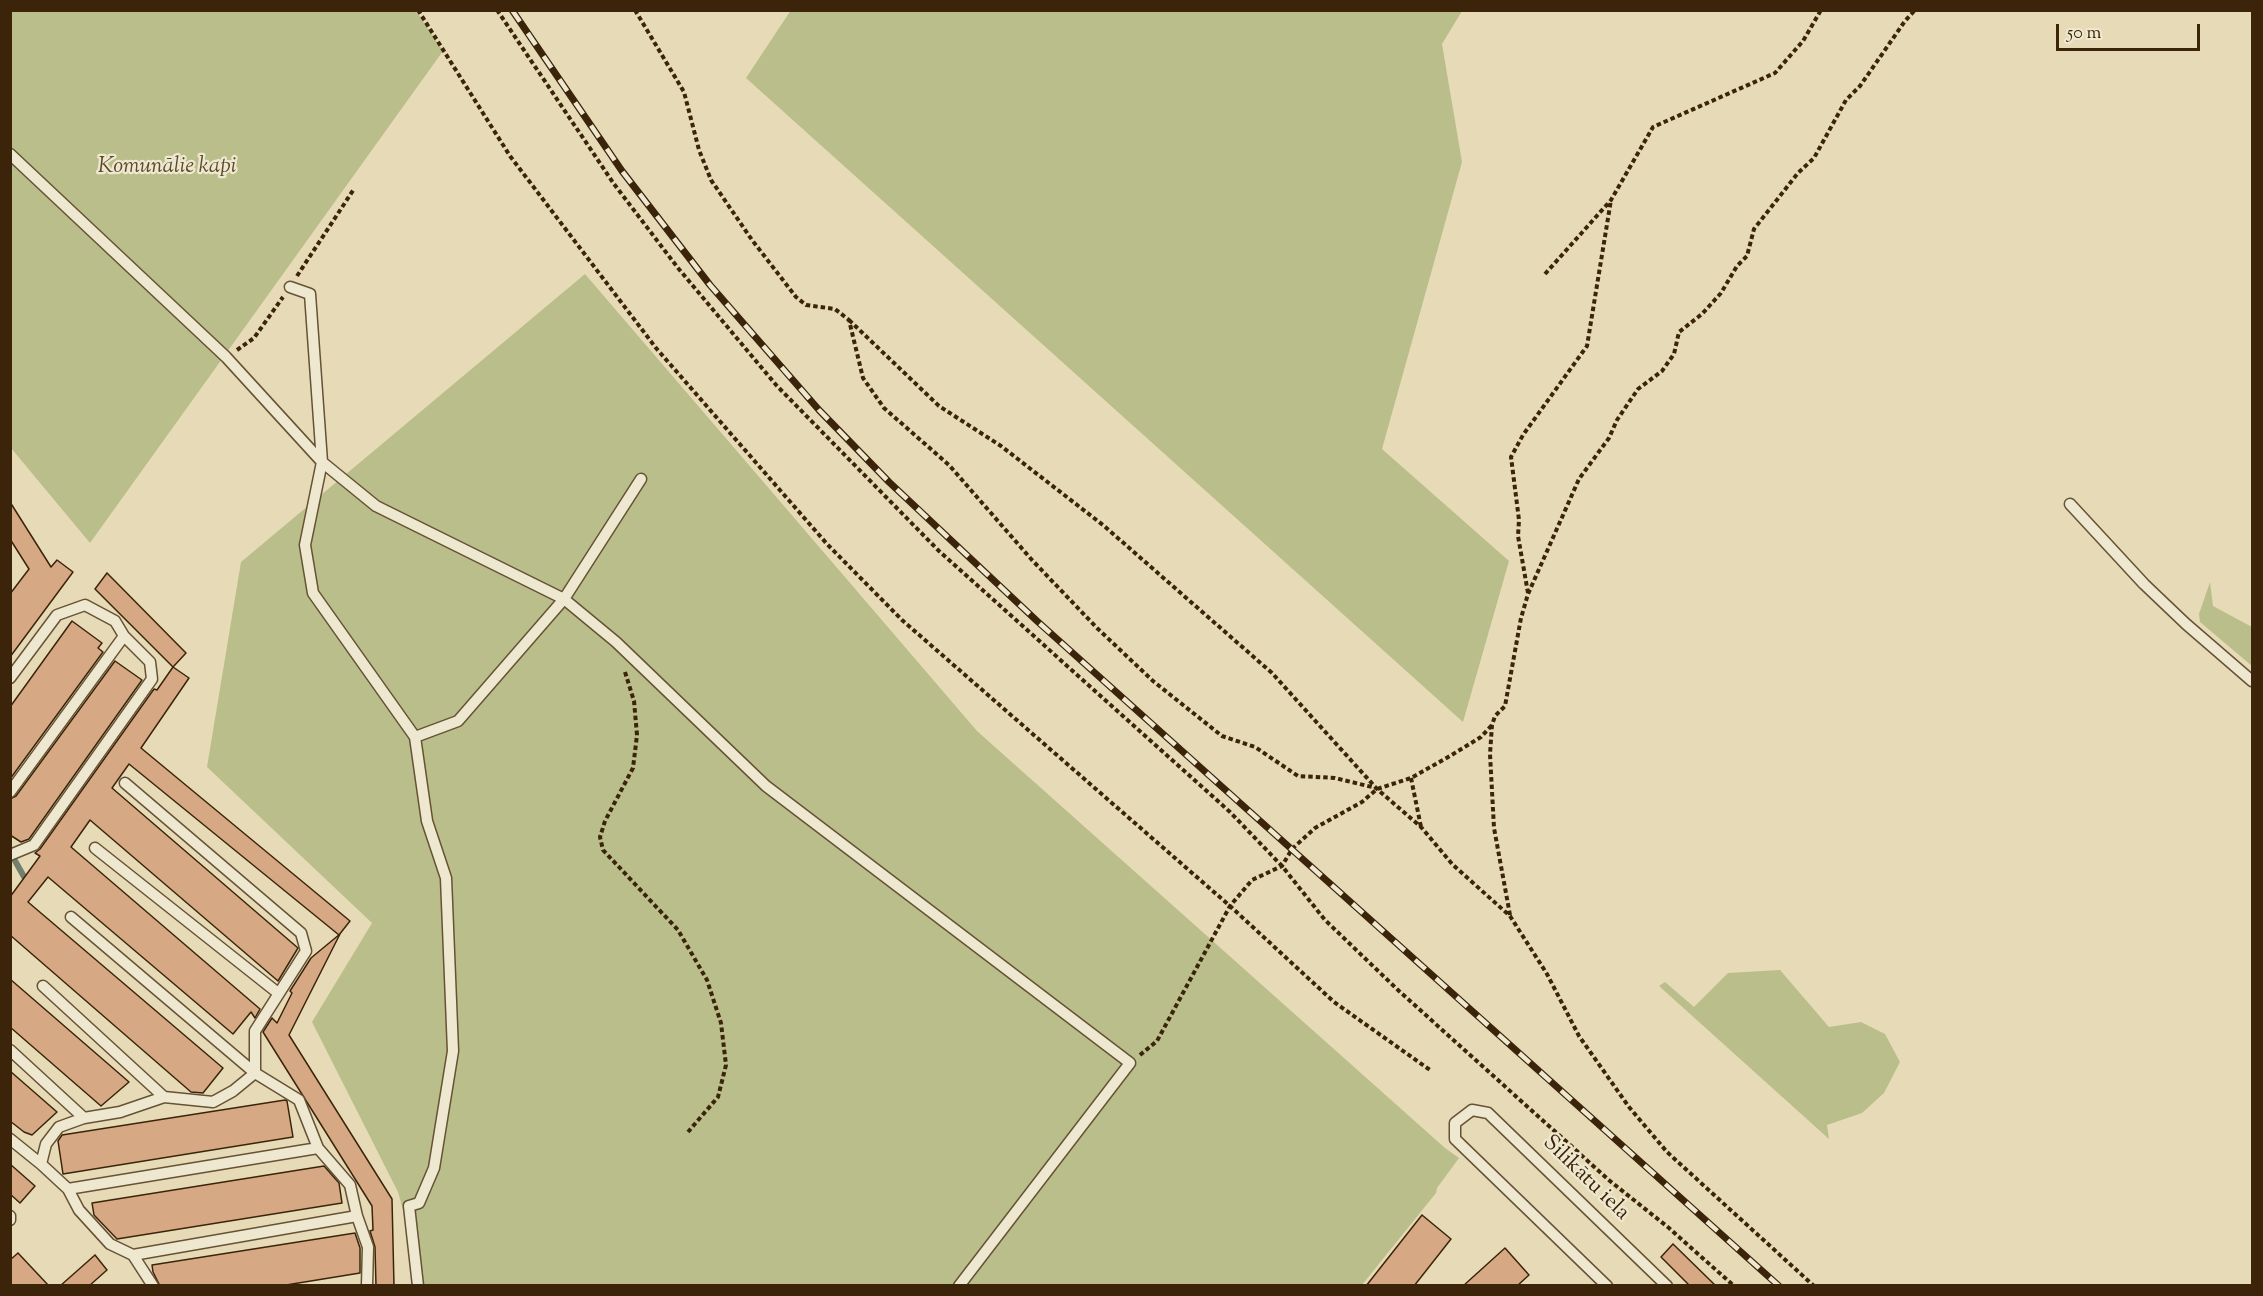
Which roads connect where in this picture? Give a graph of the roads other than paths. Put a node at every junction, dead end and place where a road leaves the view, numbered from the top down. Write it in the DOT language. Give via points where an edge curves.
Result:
graph roads {
  1 [pos="10,154"];
  2 [pos="290,287"];
  3 [pos="322,462"];
  4 [pos="641,478"];
  5 [pos="2070,504"];
  6 [pos="564,599"];
  7 [pos="124,636"];
  8 [pos="10,678"];
  9 [pos="2253,681"];
  10 [pos="415,737"];
  11 [pos="126,783"];
  12 [pos="10,792"];
  13 [pos="95,848"];
  14 [pos="10,855"];
  15 [pos="71,917"];
  16 [pos="43,986"];
  17 [pos="278,993"];
  18 [pos="10,1050"];
  19 [pos="255,1073"];
  20 [pos="164,1097"];
  21 [pos="84,1118"];
  22 [pos="10,1139"];
  23 [pos="318,1148"];
  24 [pos="41,1164"];
  25 [pos="68,1190"];
  26 [pos="357,1216"];
  27 [pos="134,1254"];
  28 [pos="153,1286"];
  29 [pos="367,1286"];
  30 [pos="418,1286"];
  31 [pos="959,1286"];
  32 [pos="1606,1286"];
  33 [pos="1666,1286"];
  1 -- 3 [label="lane" via="226,357"];
  2 -- 3 [label="lane" via="310,294"];
  3 -- 6 [label="lane" via="376,506"];
  3 -- 10 [label="lane" via="305,544 313,593"];
  4 -- 6 [label="lane"];
  5 -- 9 [label="lane" via="2161,600"];
  6 -- 10 [label="lane" via="458,721"];
  6 -- 31 [label="lane" via="616,642 766,786 1130,1063"];
  7 -- 8 [label="lane" via="115,621 85,605 57,615"];
  7 -- 12 [label="lane"];
  7 -- 14 [label="lane" via="150,662 152,679 34,845"];
  10 -- 30 [label="lane" via="428,822 446,878 453,1051 434,1168 418,1203 409,1206"];
  11 -- 17 [label="lane" via="301,933 306,951"];
  13 -- 17 [label="lane"];
  15 -- 19 [label="lane"];
  16 -- 20 [label="lane"];
  17 -- 19 [label="lane" via="255,1031"];
  18 -- 21 [label="lane"];
  19 -- 20 [label="lane" via="213,1102"];
  19 -- 23 [label="lane" via="299,1100"];
  20 -- 21 [label="lane" via="120,1112"];
  21 -- 24 [label="lane" via="59,1127 46,1144"];
  22 -- 24 [label="lane"];
  23 -- 25 [label="lane"];
  23 -- 26 [label="lane" via="350,1185"];
  24 -- 25 [label="lane"];
  25 -- 27 [label="lane" via="79,1210 110,1244"];
  26 -- 27 [label="lane"];
  26 -- 29 [label="lane" via="368,1247"];
  27 -- 28 [label="lane"];
  32 -- 33 [label="lane, Silikātu iela" via="1455,1139 1455,1123 1472,1110 1488,1113"];
}
